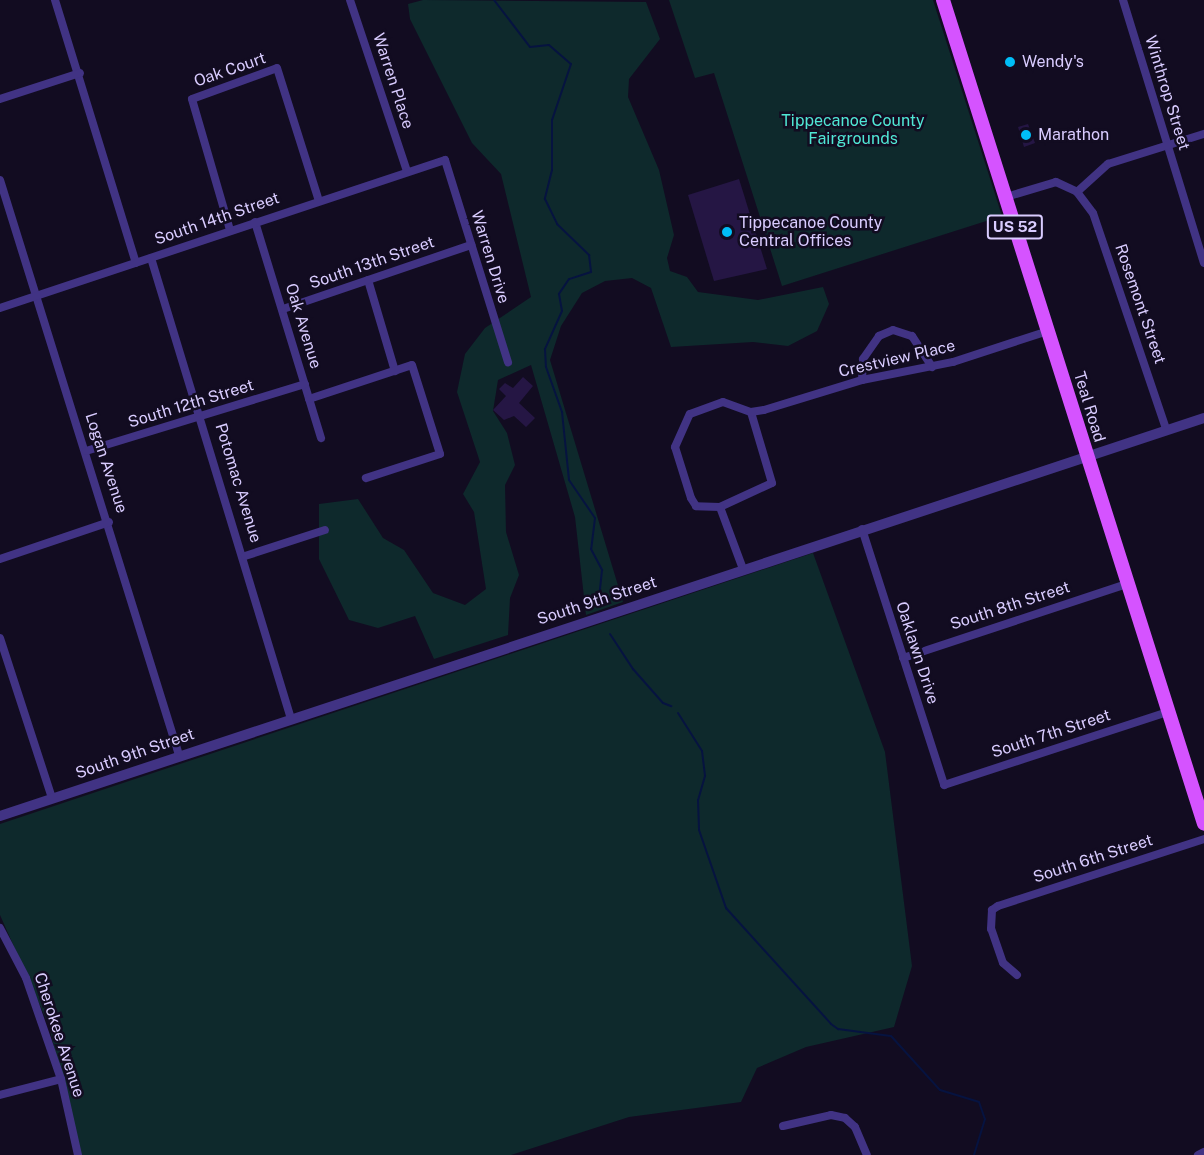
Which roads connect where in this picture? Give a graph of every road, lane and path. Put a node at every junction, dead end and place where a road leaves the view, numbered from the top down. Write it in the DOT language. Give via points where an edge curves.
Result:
graph roads {
  1 [pos="55,0"];
  2 [pos="350,0"];
  3 [pos="943,0"];
  4 [pos="1123,0"];
  5 [pos="80,73"];
  6 [pos="0,99"];
  7 [pos="1204,134"];
  8 [pos="1167,146"];
  9 [pos="445,160"];
  10 [pos="406,171"];
  11 [pos="0,180"];
  12 [pos="1077,192"];
  13 [pos="1005,197"];
  14 [pos="318,201"];
  15 [pos="255,222"];
  16 [pos="230,230"];
  17 [pos="471,245"];
  18 [pos="150,258"];
  19 [pos="136,263"];
  20 [pos="1204,263"];
  21 [pos="368,280"];
  22 [pos="37,296"];
  23 [pos="0,308"];
  24 [pos="283,309"];
  25 [pos="1048,331"];
  26 [pos="508,362"];
  27 [pos="932,367"];
  28 [pos="395,371"];
  29 [pos="862,380"];
  30 [pos="305,384"];
  31 [pos="309,399"];
  32 [pos="751,412"];
  33 [pos="202,417"];
  34 [pos="1204,418"];
  35 [pos="1166,429"];
  36 [pos="321,438"];
  37 [pos="86,451"];
  38 [pos="1086,455"];
  39 [pos="366,478"];
  40 [pos="720,507"];
  41 [pos="109,522"];
  42 [pos="862,529"];
  43 [pos="325,531"];
  44 [pos="245,556"];
  45 [pos="0,559"];
  46 [pos="743,569"];
  47 [pos="1127,584"];
  48 [pos="0,639"];
  49 [pos="903,658"];
  50 [pos="1168,712"];
  51 [pos="291,718"];
  52 [pos="179,755"];
  53 [pos="944,785"];
  54 [pos="52,798"];
  55 [pos="0,816"];
  56 [pos="1204,824"];
  57 [pos="1204,839"];
  58 [pos="0,928"];
  59 [pos="1017,975"];
  60 [pos="61,1079"];
  61 [pos="0,1095"];
  62 [pos="783,1126"];
  63 [pos="1204,1152"];
  64 [pos="78,1155"];
  65 [pos="867,1155"];
  66 [pos="1198,1155"];
  1 -- 5 [label="street"];
  2 -- 10 [label="street, Warren Place"];
  3 -- 13 [label="main road, Teal Road / US 52"];
  4 -- 8 [label="street, Winthrop Street"];
  5 -- 6 [label="street"];
  5 -- 19 [label="street"];
  7 -- 8 [label="street"];
  8 -- 12 [label="street" via="1108,164"];
  8 -- 20 [label="street, Winthrop Street"];
  9 -- 10 [label="street, South 14th Street"];
  9 -- 17 [label="street, Warren Drive"];
  10 -- 14 [label="street, South 14th Street"];
  11 -- 22 [label="street, Logan Avenue"];
  12 -- 13 [label="street" via="1056,182"];
  12 -- 35 [label="street, Rosemont Street" via="1093,213"];
  13 -- 25 [label="main road, Teal Road / US 52"];
  14 -- 15 [label="street, South 14th Street"];
  14 -- 16 [label="street, Oak Court" via="277,68 192,99"];
  15 -- 16 [label="street, South 14th Street"];
  15 -- 24 [label="street, Oak Avenue"];
  16 -- 18 [label="street, South 14th Street"];
  17 -- 21 [label="street, South 13th Street"];
  17 -- 26 [label="street, Warren Drive"];
  18 -- 19 [label="street, South 14th Street"];
  18 -- 33 [label="street, Potomac Avenue"];
  19 -- 22 [label="street, South 14th Street"];
  21 -- 24 [label="street, South 13th Street"];
  21 -- 28 [label="street"];
  22 -- 23 [label="street, South 14th Street"];
  22 -- 37 [label="street, Logan Avenue"];
  24 -- 30 [label="street, Oak Avenue"];
  25 -- 27 [label="street, Crestview Place"];
  25 -- 38 [label="main road, Teal Road / US 52"];
  27 -- 29 [label="street, Crestview Place"];
  27 -- 29 [label="street" via="912,336 893,330 879,336 863,360"];
  28 -- 31 [label="street"];
  28 -- 39 [label="street" via="412,365 440,454"];
  29 -- 32 [label="street, Crestview Place"];
  30 -- 31 [label="street, Oak Avenue"];
  30 -- 33 [label="street, South 12th Street"];
  31 -- 36 [label="street, Oak Avenue"];
  32 -- 40 [label="street" via="772,483"];
  32 -- 40 [label="street, Crestview Place" via="712,403 690,414 676,436 675,447 691,498 696,506"];
  33 -- 37 [label="street, South 12th Street"];
  33 -- 44 [label="street, Potomac Avenue"];
  34 -- 35 [label="street, South 9th Street"];
  35 -- 38 [label="street, South 9th Street"];
  37 -- 41 [label="street, Logan Avenue"];
  38 -- 42 [label="street, South 9th Street"];
  38 -- 47 [label="main road, Teal Road / US 52"];
  40 -- 46 [label="street"];
  41 -- 45 [label="street"];
  41 -- 52 [label="street, Logan Avenue"];
  42 -- 46 [label="street, South 9th Street"];
  42 -- 49 [label="street, Oaklawn Drive"];
  43 -- 44 [label="street"];
  44 -- 51 [label="street, Potomac Avenue"];
  46 -- 51 [label="street, South 9th Street"];
  47 -- 49 [label="street, South 8th Street"];
  47 -- 50 [label="main road, Teal Road / US 52"];
  48 -- 54 [label="street"];
  49 -- 53 [label="street, Oaklawn Drive"];
  50 -- 53 [label="street, South 7th Street"];
  50 -- 56 [label="main road, Teal Road / US 52"];
  51 -- 52 [label="street, South 9th Street"];
  52 -- 54 [label="street, South 9th Street"];
  54 -- 55 [label="street, South 9th Street"];
  57 -- 59 [label="street, South 6th Street" via="992,910 991,929 998,953"];
  58 -- 60 [label="street, Cherokee Avenue" via="26,978"];
  60 -- 61 [label="street"];
  60 -- 64 [label="street, Cherokee Avenue"];
  62 -- 65 [label="street" via="831,1115 845,1118 855,1127"];
  63 -- 66 [label="street"];
}
